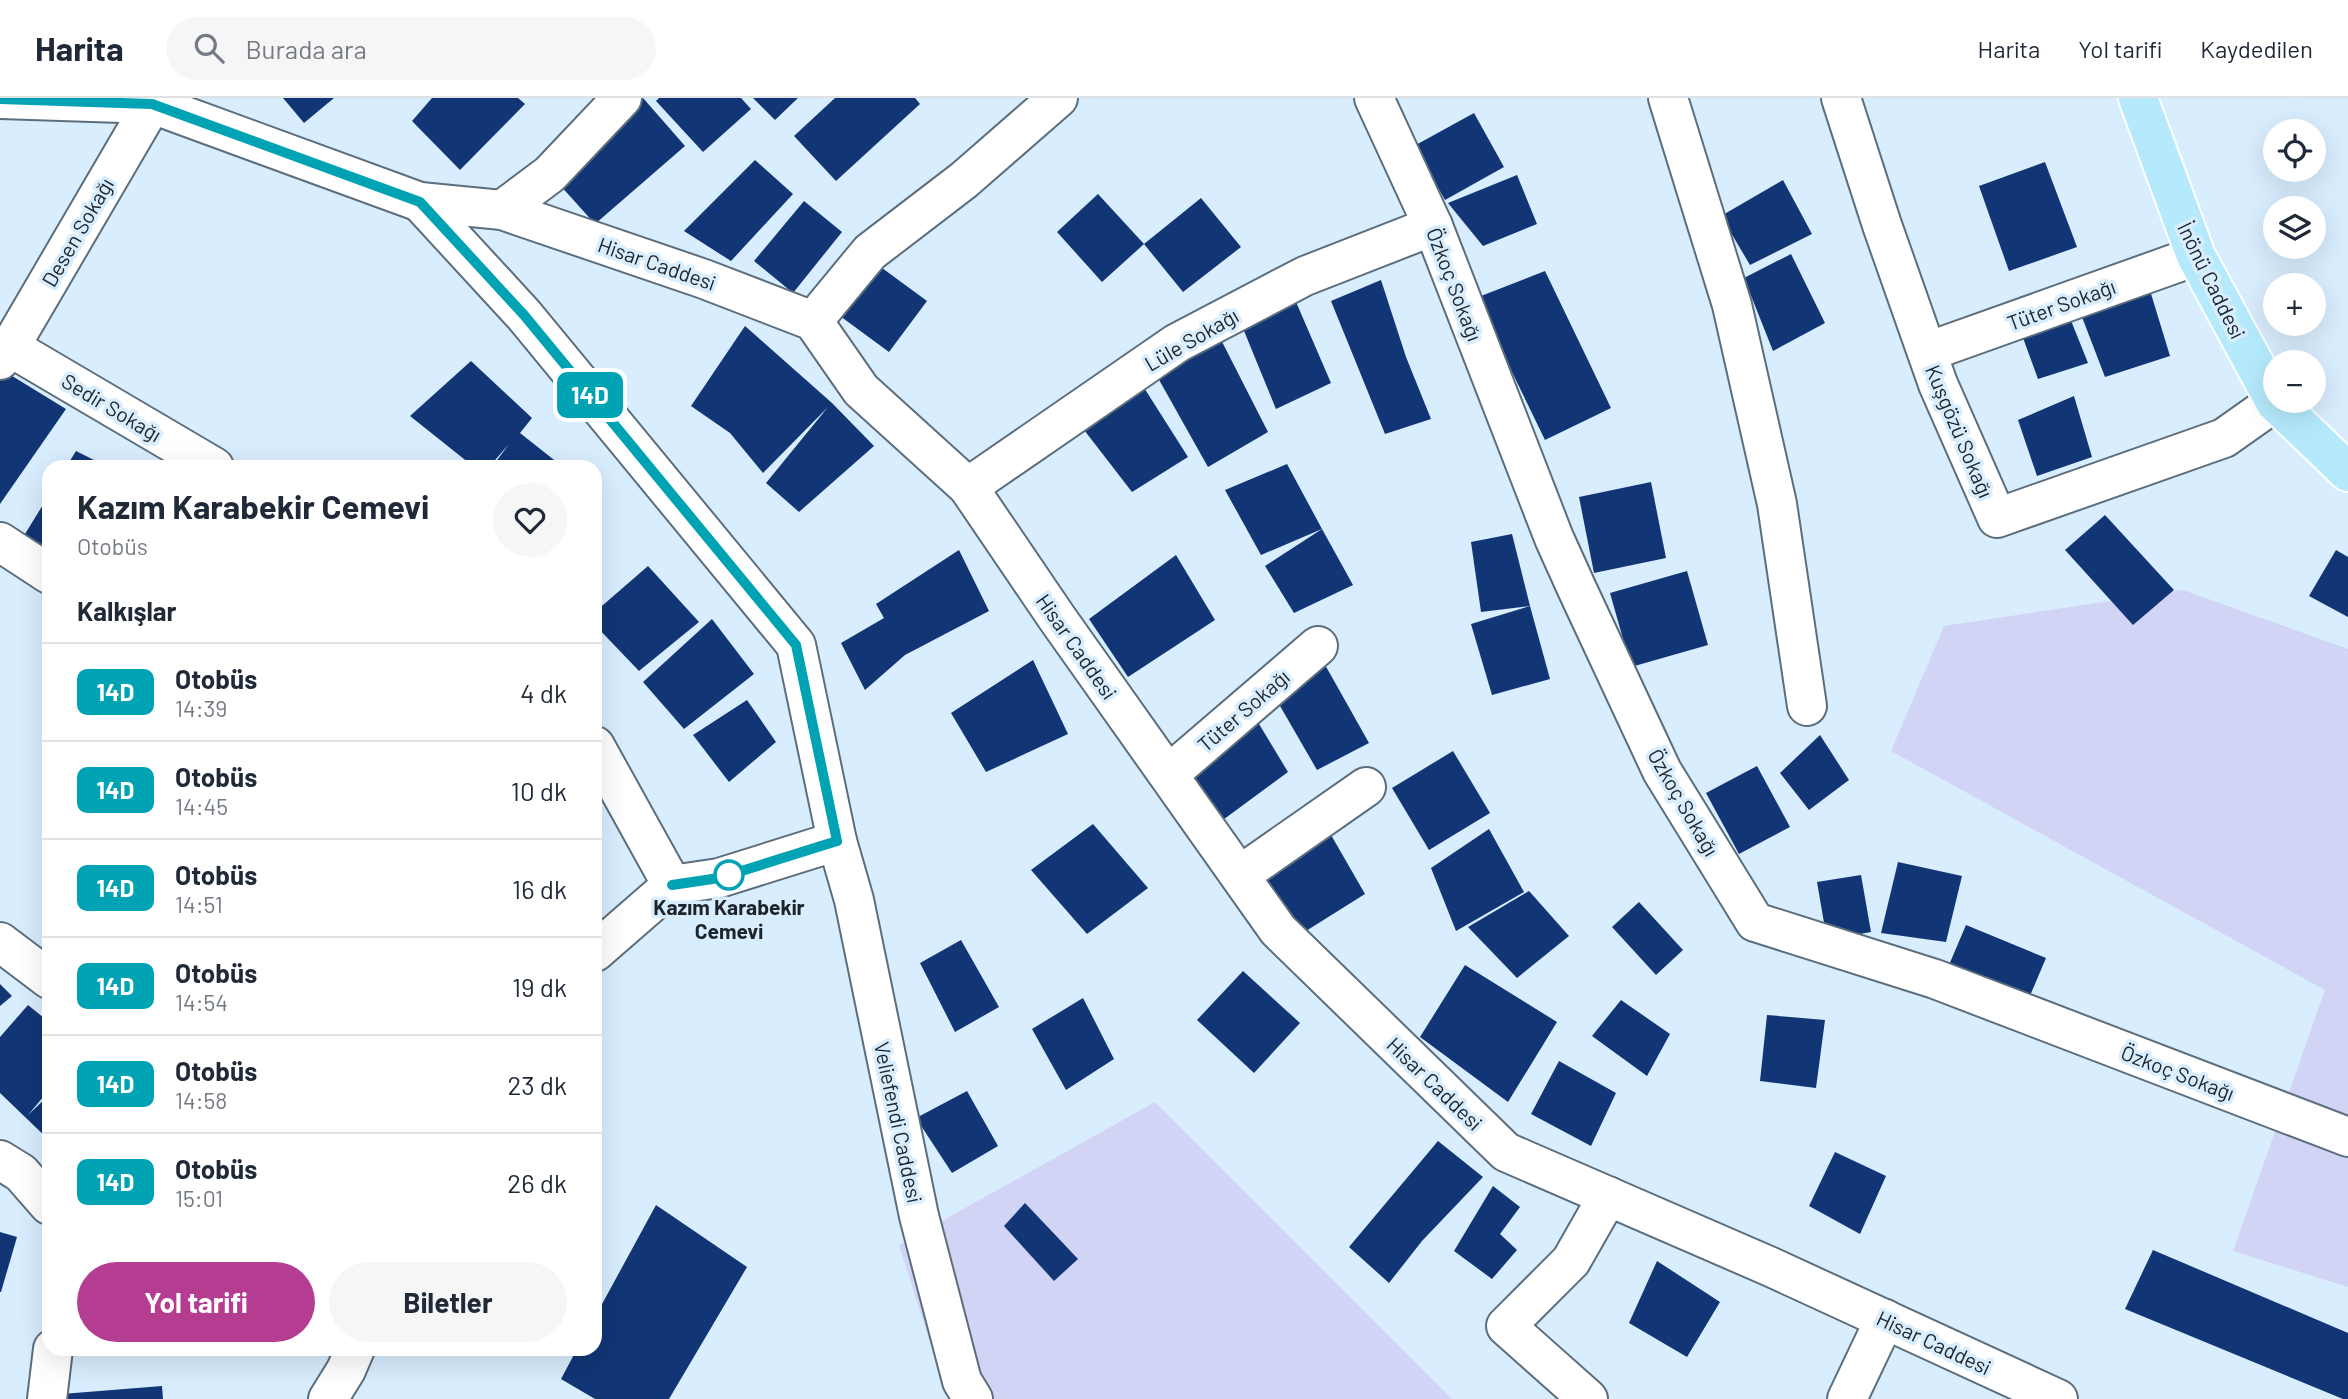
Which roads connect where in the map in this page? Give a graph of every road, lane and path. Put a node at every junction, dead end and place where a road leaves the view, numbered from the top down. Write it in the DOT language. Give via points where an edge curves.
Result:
graph roads {
  1 [pos="622,98"];
  2 [pos="1058,98"];
  3 [pos="1374,98"];
  4 [pos="1668,98"];
  5 [pos="1841,98"];
  6 [pos="2138,98"];
  7 [pos="0,99"];
  8 [pos="155,101"];
  9 [pos="420,202"];
  10 [pos="502,211"];
  11 [pos="1433,226"];
  12 [pos="2196,256"];
  13 [pos="813,321"];
  14 [pos="1927,352"];
  15 [pos="5,354"];
  16 [pos="2263,380"];
  17 [pos="2263,410"];
  18 [pos="2286,413"];
  19 [pos="201,460"];
  20 [pos="2348,472"];
  21 [pos="968,487"];
  22 [pos="0,542"];
  23 [pos="42,569"];
  24 [pos="1318,646"];
  25 [pos="1807,706"];
  26 [pos="602,759"];
  27 [pos="1169,775"];
  28 [pos="1366,787"];
  29 [pos="837,841"];
  30 [pos="1240,876"];
  31 [pos="672,885"];
  32 [pos="0,942"];
  33 [pos="602,946"];
  34 [pos="42,974"];
  35 [pos="2348,1137"];
  36 [pos="0,1160"];
  37 [pos="1608,1196"];
  38 [pos="42,1197"];
  39 [pos="1885,1319"];
  40 [pos="52,1356"];
  41 [pos="343,1373"];
  42 [pos="47,1399"];
  43 [pos="306,1399"];
  44 [pos="973,1399"];
  45 [pos="1588,1399"];
  46 [pos="1847,1399"];
  47 [pos="2058,1399"];
  1 -- 10 [label="street" via="550,174"];
  2 -- 13 [label="street" via="964,180 870,252"];
  3 -- 11 [label="street, Özkoç Sokağı"];
  4 -- 25 [label="street" via="1732,305 1777,504"];
  5 -- 14 [label="street, Kuşgözü Sokağı"];
  6 -- 12 [label="main road, İnönü Caddesi"];
  7 -- 8 [label="street, Hisar Caddesi"];
  8 -- 9 [label="street, Hisar Caddesi"];
  8 -- 15 [label="street, Desen Sokağı"];
  9 -- 10 [label="street, Hisar Caddesi"];
  9 -- 29 [label="street, Veliefendi Caddesi" via="524,315 796,645"];
  10 -- 13 [label="street, Hisar Caddesi"];
  11 -- 21 [label="street, Lüle Sokağı" via="1306,276 1177,343"];
  11 -- 35 [label="street, Özkoç Sokağı" via="1553,538 1662,771 1755,922 1935,979"];
  12 -- 14 [label="street, Tüter Sokağı"];
  12 -- 16 [label="main road, İnönü Caddesi"];
  13 -- 21 [label="street, Hisar Caddesi" via="861,390"];
  14 -- 17 [label="street, Kuşgözü Sokağı" via="1997,517 2224,438"];
  15 -- 19 [label="street, Sedir Sokağı"];
  18 -- 20 [label="main road, İnönü Caddesi"];
  21 -- 27 [label="street, Hisar Caddesi"];
  22 -- 23 [label="street"];
  24 -- 27 [label="street, Tüter Sokağı"];
  26 -- 31 [label="street"];
  27 -- 30 [label="street, Hisar Caddesi"];
  28 -- 30 [label="street"];
  29 -- 31 [label="street" via="719,878"];
  29 -- 44 [label="street, Veliefendi Caddesi" via="854,900 919,1216 962,1381"];
  30 -- 37 [label="street, Hisar Caddesi" via="1278,929 1506,1153"];
  31 -- 33 [label="street"];
  32 -- 34 [label="street"];
  36 -- 38 [label="street" via="21,1173"];
  37 -- 39 [label="street, Hisar Caddesi"];
  37 -- 45 [label="street" via="1571,1261 1506,1326"];
  39 -- 46 [label="street"];
  39 -- 47 [label="street, Hisar Caddesi"];
  40 -- 42 [label="street"];
  41 -- 43 [label="street"];
}
